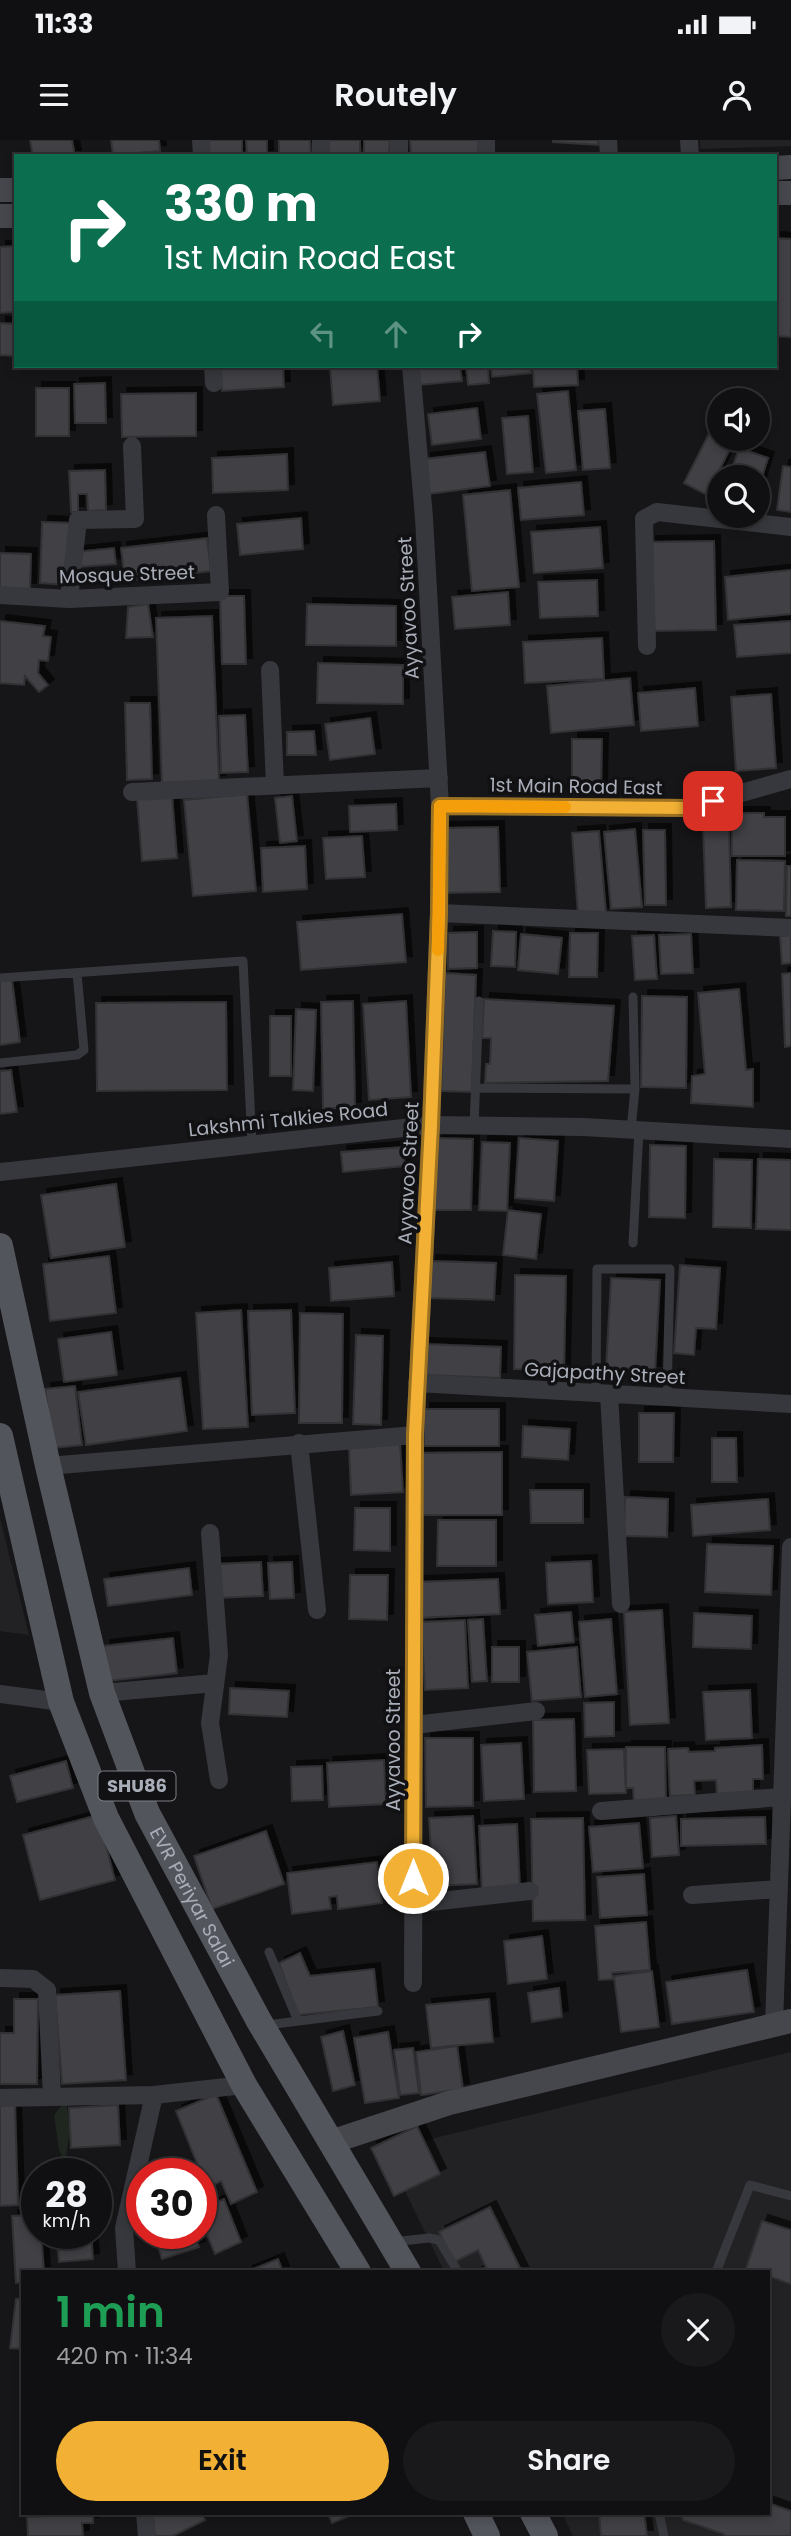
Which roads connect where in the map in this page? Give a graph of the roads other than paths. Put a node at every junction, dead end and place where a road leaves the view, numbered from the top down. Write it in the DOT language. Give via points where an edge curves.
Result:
graph roads {
  1 [pos="411,368"];
  2 [pos="132,446"];
  3 [pos="216,515"];
  4 [pos="791,527"];
  5 [pos="0,595"];
  6 [pos="69,599"];
  7 [pos="647,646"];
  8 [pos="271,670"];
  9 [pos="439,778"];
  10 [pos="791,779"];
  11 [pos="275,785"];
  12 [pos="132,792"];
  13 [pos="440,806"];
  14 [pos="439,913"];
  15 [pos="791,928"];
  16 [pos="77,973"];
  17 [pos="0,978"];
  18 [pos="634,997"];
  19 [pos="479,1001"];
  20 [pos="0,1063"];
  21 [pos="476,1088"];
  22 [pos="635,1089"];
  23 [pos="431,1125"];
  24 [pos="474,1126"];
  25 [pos="635,1130"];
  26 [pos="791,1139"];
  27 [pos="253,1143"];
  28 [pos="0,1172"];
  29 [pos="633,1243"];
  30 [pos="0,1246"];
  31 [pos="418,1383"];
  32 [pos="603,1394"];
  33 [pos="667,1398"];
  34 [pos="791,1404"];
  35 [pos="415,1435"];
  36 [pos="0,1436"];
  37 [pos="299,1443"];
  38 [pos="48,1466"];
  39 [pos="210,1534"];
  40 [pos="791,1547"];
  41 [pos="621,1604"];
  42 [pos="317,1610"];
  43 [pos="790,1621"];
  44 [pos="215,1683"];
  45 [pos="102,1693"];
  46 [pos="0,1694"];
  47 [pos="61,1702"];
  48 [pos="536,1711"];
  49 [pos="414,1725"];
  50 [pos="219,1780"];
  51 [pos="782,1797"];
  52 [pos="601,1811"];
  53 [pos="779,1888"];
  54 [pos="530,1891"];
  55 [pos="692,1895"];
  56 [pos="413,1904"];
  57 [pos="269,1952"];
  58 [pos="0,1978"];
  59 [pos="413,1983"];
  60 [pos="378,2011"];
  61 [pos="298,2021"];
  62 [pos="783,2023"];
  63 [pos="262,2026"];
  64 [pos="244,2085"];
  65 [pos="155,2095"];
  66 [pos="52,2097"];
  67 [pos="0,2098"];
  68 [pos="331,2142"];
  69 [pos="791,2196"];
  70 [pos="391,2242"];
  71 [pos="127,2270"];
  72 [pos="357,2270"];
  73 [pos="407,2270"];
  74 [pos="456,2270"];
  75 [pos="717,2270"];
  76 [pos="145,2515"];
  77 [pos="477,2515"];
  78 [pos="659,2515"];
  79 [pos="147,2536"];
  80 [pos="487,2536"];
  81 [pos="664,2536"];
  1 -- 9 [label="street, Ayyavoo Street"];
  2 -- 6 [label="street" via="135,519 78,520"];
  3 -- 6 [label="street, Mosque Street" via="220,592"];
  4 -- 7 [label="street" via="657,512 644,519"];
  5 -- 6 [label="street, Mosque Street"];
  8 -- 11 [label="street"];
  9 -- 11 [label="street"];
  9 -- 13 [label="street, Ayyavoo Street"];
  10 -- 13 [label="street, 1st Main Road East" via="688,808"];
  11 -- 12 [label="street"];
  13 -- 14 [label="street, Ayyavoo Street"];
  14 -- 15 [label="street"];
  14 -- 23 [label="street, Ayyavoo Street"];
  16 -- 17 [label="lane"];
  16 -- 20 [label="lane" via="84,1050 77,1055"];
  16 -- 27 [label="lane" via="243,961"];
  18 -- 22 [label="lane"];
  19 -- 21 [label="lane"];
  21 -- 22 [label="lane"];
  21 -- 24 [label="lane"];
  22 -- 25 [label="lane"];
  23 -- 24 [label="street, Lakshmi Talkies Road"];
  23 -- 27 [label="street, Lakshmi Talkies Road"];
  23 -- 31 [label="street, Ayyavoo Street"];
  24 -- 25 [label="street, Lakshmi Talkies Road"];
  25 -- 26 [label="street, Lakshmi Talkies Road"];
  25 -- 29 [label="lane"];
  27 -- 28 [label="street, Lakshmi Talkies Road"];
  30 -- 38 [label="main road, EVR Periyar Salai / SHU86"];
  31 -- 32 [label="street, Gajapathy Street"];
  31 -- 35 [label="street, Ayyavoo Street"];
  32 -- 33 [label="street, Gajapathy Street"];
  32 -- 33 [label="lane" via="597,1269 670,1269"];
  32 -- 41 [label="street"];
  33 -- 34 [label="street, Gajapathy Street"];
  35 -- 37 [label="street"];
  35 -- 49 [label="street, Ayyavoo Street"];
  36 -- 47 [label="main road, EVR Periyar Salai / SHU86"];
  37 -- 38 [label="street"];
  37 -- 42 [label="street"];
  38 -- 45 [label="main road, EVR Periyar Salai / SHU86"];
  39 -- 44 [label="street" via="219,1655"];
  40 -- 43 [label="street"];
  43 -- 51 [label="street"];
  44 -- 45 [label="street"];
  44 -- 50 [label="street" via="210,1723"];
  45 -- 63 [label="main road, EVR Periyar Salai / SHU86" via="147,1813"];
  46 -- 47 [label="street"];
  47 -- 64 [label="main road, EVR Periyar Salai / SHU86" via="106,1818"];
  48 -- 49 [label="street"];
  49 -- 56 [label="street, Ayyavoo Street"];
  51 -- 52 [label="street"];
  51 -- 53 [label="street"];
  53 -- 55 [label="street"];
  53 -- 62 [label="street"];
  54 -- 56 [label="street"];
  56 -- 59 [label="street, Ayyavoo Street"];
  57 -- 61 [label="lane"];
  58 -- 66 [label="street" via="33,1979 47,1990"];
  60 -- 61 [label="lane"];
  61 -- 63 [label="lane"];
  62 -- 68 [label="street" via="449,2103"];
  63 -- 68 [label="main road, EVR Periyar Salai / SHU86"];
  64 -- 65 [label="street"];
  64 -- 72 [label="main road, EVR Periyar Salai / SHU86"];
  65 -- 66 [label="street"];
  65 -- 71 [label="street" via="124,2228"];
  66 -- 67 [label="street"];
  68 -- 70 [label="main road, EVR Periyar Salai / SHU86"];
  69 -- 75 [label="lane" via="750,2185"];
  70 -- 73 [label="main road, EVR Periyar Salai / SHU86"];
  70 -- 74 [label="lane" via="439,2240"];
  76 -- 79 [label="street"];
  77 -- 80 [label="main road"];
  78 -- 81 [label="lane"];
}
